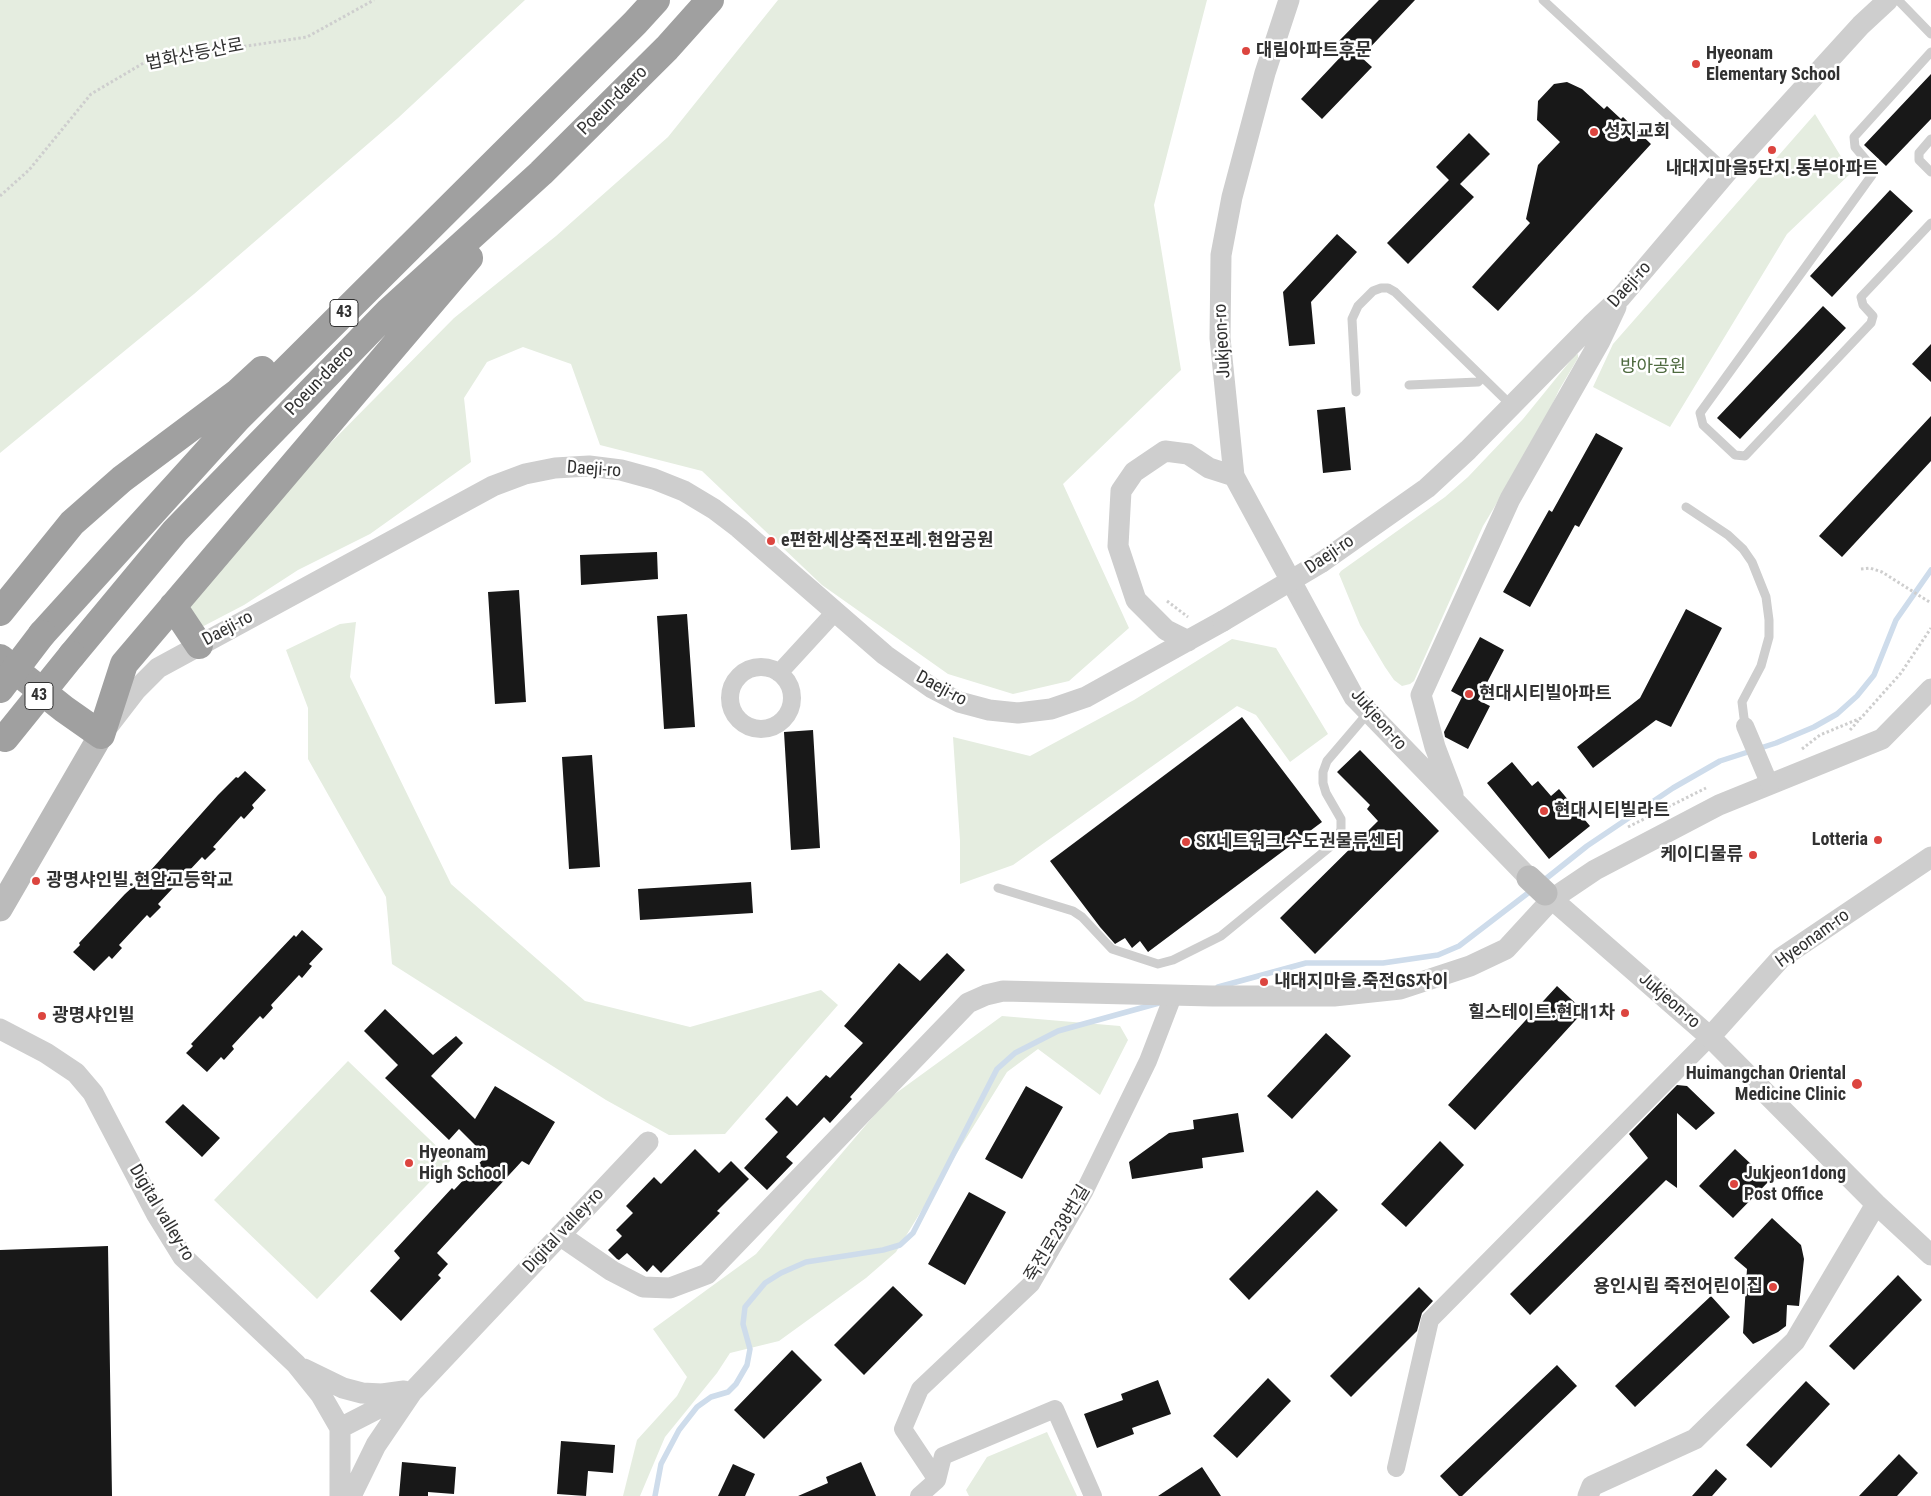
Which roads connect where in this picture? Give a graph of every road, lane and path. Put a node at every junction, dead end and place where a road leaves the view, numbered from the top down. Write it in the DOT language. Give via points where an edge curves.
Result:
graph roads {
  1 [pos="374,0"];
  2 [pos="656,0"];
  3 [pos="710,0"];
  4 [pos="1290,0"];
  5 [pos="1543,0"];
  6 [pos="1888,0"];
  7 [pos="1898,0"];
  8 [pos="1931,34"];
  9 [pos="1931,52"];
  10 [pos="1931,139"];
  11 [pos="1728,171"];
  12 [pos="1931,172"];
  13 [pos="541,173"];
  14 [pos="475,182"];
  15 [pos="0,196"];
  16 [pos="1931,223"];
  17 [pos="1621,298"];
  18 [pos="1482,378"];
  19 [pos="1409,385"];
  20 [pos="1356,392"];
  21 [pos="1512,406"];
  22 [pos="1234,476"];
  23 [pos="1686,507"];
  24 [pos="1861,569"];
  25 [pos="1164,599"];
  26 [pos="1930,602"];
  27 [pos="173,606"];
  28 [pos="0,612"];
  29 [pos="835,612"];
  30 [pos="1931,628"];
  31 [pos="1206,631"];
  32 [pos="198,645"];
  33 [pos="0,658"];
  34 [pos="779,673"];
  35 [pos="0,688"];
  36 [pos="1931,689"];
  37 [pos="1368,713"];
  38 [pos="1745,726"];
  39 [pos="101,735"];
  40 [pos="2,742"];
  41 [pos="1798,751"];
  42 [pos="1770,785"];
  43 [pos="1711,786"];
  44 [pos="1457,804"];
  45 [pos="1628,827"];
  46 [pos="1931,857"];
  47 [pos="998,888"];
  48 [pos="1542,890"];
  49 [pos="0,909"];
  50 [pos="1171,1002"];
  51 [pos="0,1029"];
  52 [pos="1710,1037"];
  53 [pos="648,1142"];
  54 [pos="1876,1204"];
  55 [pos="561,1236"];
  56 [pos="1931,1255"];
  57 [pos="296,1364"];
  58 [pos="414,1390"];
  59 [pos="340,1428"];
  60 [pos="1396,1468"];
  61 [pos="937,1480"];
  62 [pos="340,1496"];
  63 [pos="351,1496"];
  64 [pos="919,1496"];
  65 [pos="1093,1496"];
  66 [pos="1588,1496"];
  1 -- 15 [label="path, 법화산등산로" via="306,36 146,61 91,94 29,170"];
  2 -- 14 [label="highway, Poeun-daero / 43"];
  3 -- 13 [label="highway, Poeun-daero / 43"];
  4 -- 22 [label="street, Jukjeon-ro" via="1265,73 1232,197 1221,255 1220,338"];
  5 -- 11 [label="lane"];
  6 -- 11 [label="street, Daeji-ro"];
  7 -- 8 [label="lane"];
  9 -- 16 [label="lane" via="1854,137 1855,147 1871,166 1872,175 1700,413 1703,425 1735,455 1745,456 1871,323 1873,316 1863,305 1861,297"];
  10 -- 12 [label="lane" via="1919,153 1919,160"];
  11 -- 17 [label="street, Daeji-ro"];
  13 -- 27 [label="highway"];
  13 -- 40 [label="highway, Poeun-daero / 43, bridge" via="389,311 182,524"];
  14 -- 28 [label="highway" via="237,393 122,479 72,523"];
  14 -- 35 [label="highway, Poeun-daero / 43, bridge" via="237,419 42,634"];
  17 -- 21 [label="street, Daeji-ro" via="1591,324"];
  17 -- 44 [label="street" via="1510,499 1420,695 1435,747"];
  18 -- 19 [label="lane" via="1478,382"];
  18 -- 20 [label="lane" via="1395,292 1381,288 1373,291 1358,306 1352,319"];
  18 -- 21 [label="lane"];
  21 -- 31 [label="street, Daeji-ro, bridge" via="1427,488 1322,562"];
  22 -- 31 [label="street" via="1209,468 1188,454 1165,451 1134,472 1122,491 1118,546 1136,600 1166,630"];
  22 -- 37 [label="street, Jukjeon-ro" via="1354,697"];
  23 -- 38 [label="lane" via="1743,549 1766,597 1769,636 1761,666 1742,702"];
  24 -- 26 [label="path" via="1882,572"];
  25 -- 31 [label="path"];
  27 -- 32 [label="highway"];
  27 -- 39 [label="highway" via="124,664"];
  29 -- 31 [label="street, Daeji-ro" via="885,655 932,688 959,702 1018,713 1052,709 1086,697"];
  29 -- 32 [label="street, Daeji-ro" via="720,514 684,491 621,470 589,466 525,474 493,486"];
  29 -- 34 [label="street"];
  30 -- 41 [label="path" via="1901,673 1861,718 1820,735"];
  32 -- 39 [label="street, Daeji-ro" via="158,668 136,690"];
  33 -- 39 [label="highway"];
  34 -- 34 [label="street" via="760,667 750,669 735,682 730,701 732,710 744,724 762,729 791,721 790,690"];
  36 -- 42 [label="street" via="1882,739"];
  37 -- 44 [label="street, Jukjeon-ro"];
  37 -- 47 [label="lane" via="1327,761 1323,772 1326,793 1341,819 1338,838 1221,936 1173,960 1158,964 1112,949 1073,910"];
  38 -- 42 [label="street, bridge"];
  39 -- 49 [label="main road, Daeji-ro"];
  42 -- 48 [label="street" via="1719,805 1595,870"];
  43 -- 45 [label="path"];
  44 -- 48 [label="street, Jukjeon-ro"];
  46 -- 52 [label="street, Hyeonam-ro" via="1781,958"];
  48 -- 50 [label="street" via="1506,950 1470,966 1400,989 1334,996 1212,996"];
  48 -- 52 [label="street, Jukjeon-ro"];
  50 -- 55 [label="street" via="1003,992 968,1003 707,1274 670,1288 643,1287 612,1271"];
  50 -- 61 [label="street, 죽전로238번길" via="1148,1061 1084,1192 1031,1284 920,1389 904,1429"];
  51 -- 57 [label="street, Digital valley-ro" via="76,1073 93,1093 157,1215 183,1257"];
  52 -- 54 [label="street, Jukjeon-ro"];
  52 -- 60 [label="street" via="1430,1320"];
  53 -- 55 [label="street, Digital valley-ro"];
  54 -- 56 [label="street, Jukjeon-ro"];
  54 -- 66 [label="street" via="1796,1341 1695,1439 1592,1486"];
  55 -- 58 [label="street, Digital valley-ro"];
  57 -- 58 [label="street" via="343,1388 362,1393"];
  57 -- 59 [label="street, Digital valley-ro" via="321,1395"];
  58 -- 59 [label="street, Digital valley-ro"];
  58 -- 63 [label="street" via="376,1445"];
  59 -- 62 [label="street, Digital valley-ro"];
  61 -- 64 [label="street"];
  61 -- 65 [label="street" via="943,1456 1054,1409"];
}
